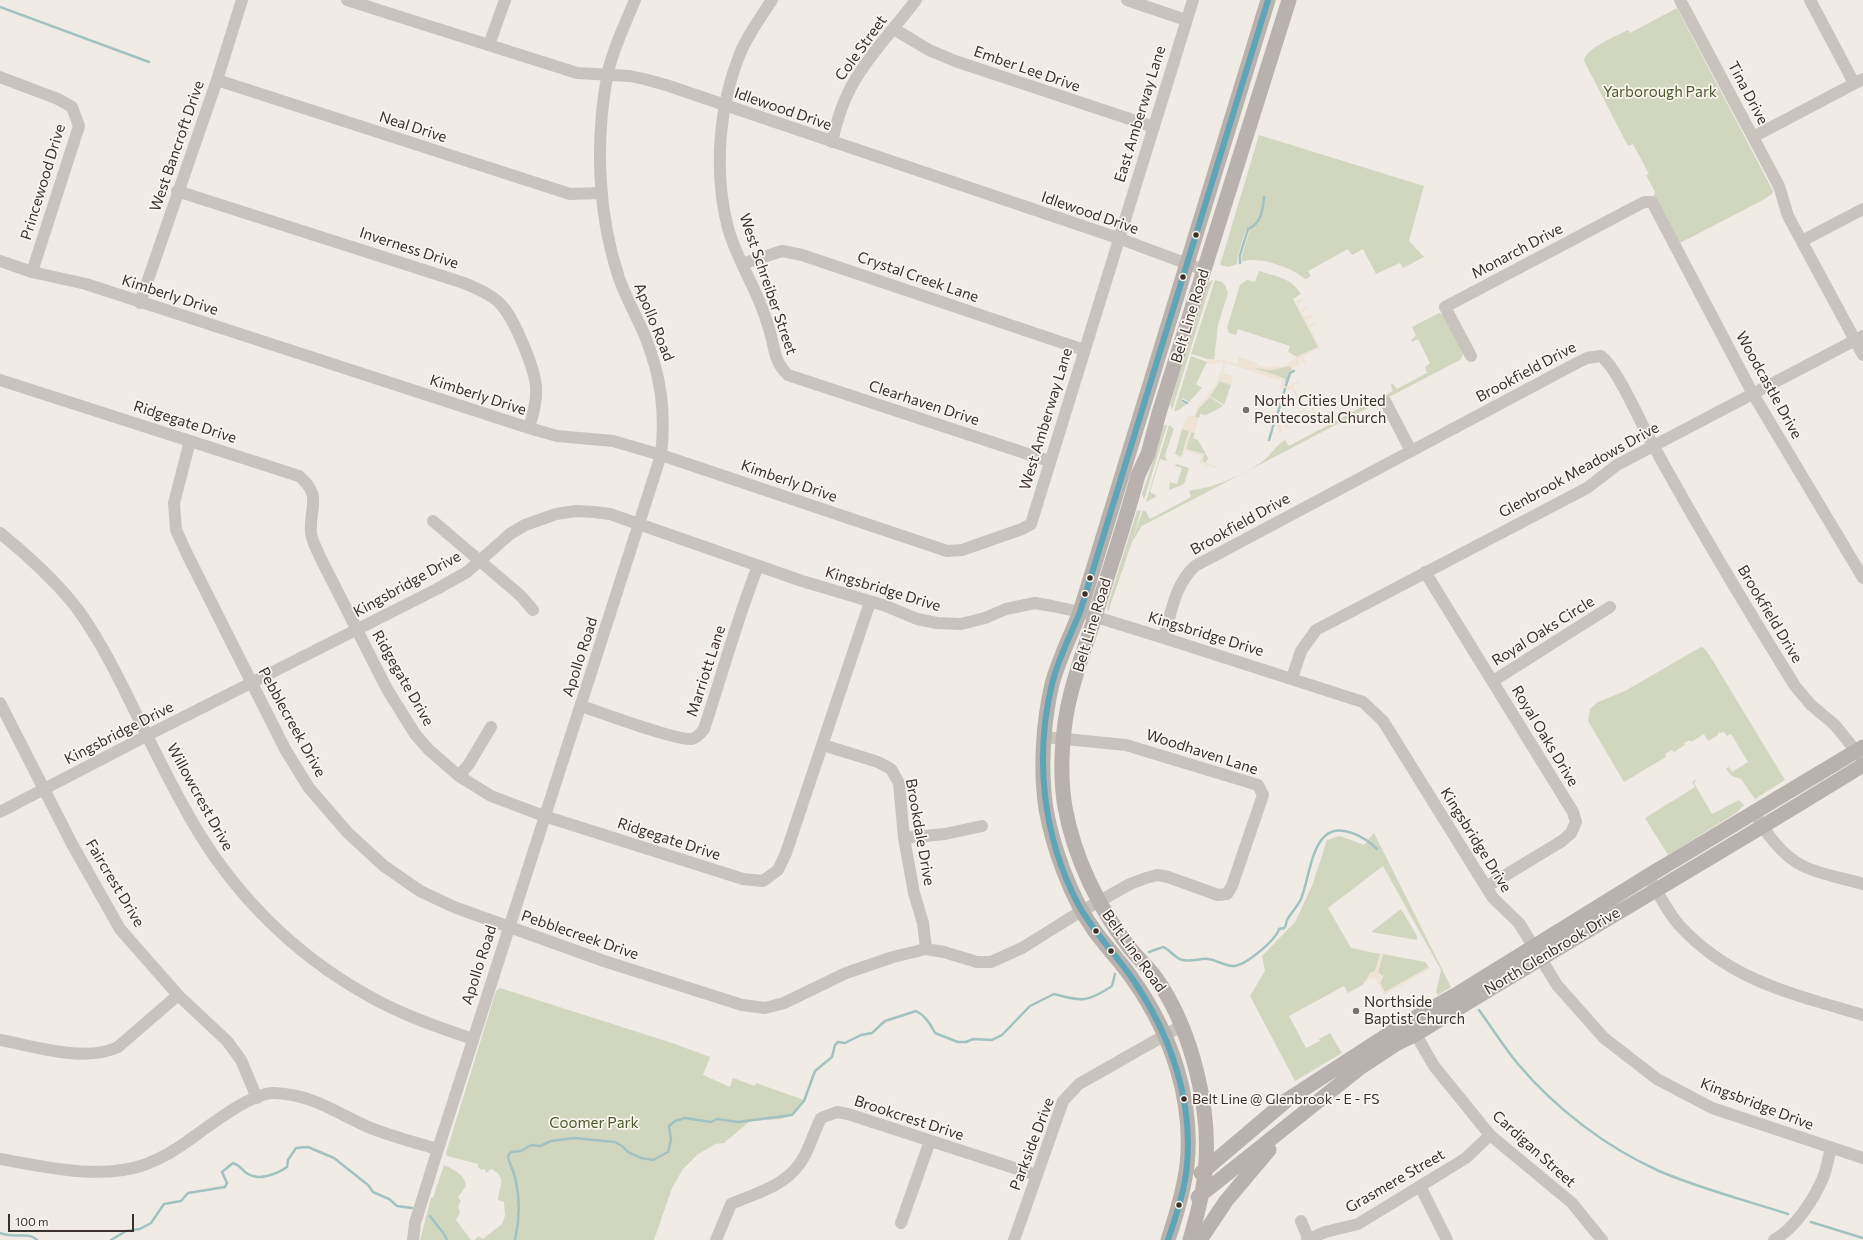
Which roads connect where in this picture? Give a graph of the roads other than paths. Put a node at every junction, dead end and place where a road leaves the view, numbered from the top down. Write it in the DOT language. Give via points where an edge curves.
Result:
graph roads {
  1 [pos="242,0"];
  2 [pos="347,0"];
  3 [pos="505,0"];
  4 [pos="635,0"];
  5 [pos="772,0"];
  6 [pos="916,0"];
  7 [pos="1127,0"];
  8 [pos="1193,0"];
  9 [pos="1268,0"];
  10 [pos="1289,0"];
  11 [pos="1680,0"];
  12 [pos="1810,0"];
  13 [pos="1186,20"];
  14 [pos="894,29"];
  15 [pos="489,45"];
  16 [pos="607,76"];
  17 [pos="0,77"];
  18 [pos="216,80"];
  19 [pos="1858,81"];
  20 [pos="725,106"];
  21 [pos="1154,127"];
  22 [pos="1753,137"];
  23 [pos="832,142"];
  24 [pos="177,191"];
  25 [pos="602,193"];
  26 [pos="1654,204"];
  27 [pos="1863,209"];
  28 [pos="1118,238"];
  29 [pos="1802,241"];
  30 [pos="0,261"];
  31 [pos="742,264"];
  32 [pos="1187,265"];
  33 [pos="1204,270"];
  34 [pos="32,272"];
  35 [pos="140,302"];
  36 [pos="1859,338"];
  37 [pos="1084,350"];
  38 [pos="1863,355"];
  39 [pos="1470,356"];
  40 [pos="788,375"];
  41 [pos="0,380"];
  42 [pos="1753,394"];
  43 [pos="1385,401"];
  44 [pos="1141,408"];
  45 [pos="1159,413"];
  46 [pos="529,428"];
  47 [pos="190,441"];
  48 [pos="1653,446"];
  49 [pos="1411,451"];
  50 [pos="661,455"];
  51 [pos="1049,461"];
  52 [pos="433,521"];
  53 [pos="640,525"];
  54 [pos="0,532"];
  55 [pos="948,551"];
  56 [pos="479,561"];
  57 [pos="758,566"];
  58 [pos="1425,572"];
  59 [pos="1863,578"];
  60 [pos="870,602"];
  61 [pos="1610,607"];
  62 [pos="533,610"];
  63 [pos="1080,612"];
  64 [pos="1095,617"];
  65 [pos="357,630"];
  66 [pos="1164,638"];
  67 [pos="1292,678"];
  68 [pos="1493,682"];
  69 [pos="252,683"];
  70 [pos="0,703"];
  71 [pos="581,706"];
  72 [pos="491,727"];
  73 [pos="148,735"];
  74 [pos="1045,737"];
  75 [pos="1064,740"];
  76 [pos="823,745"];
  77 [pos="1861,752"];
  78 [pos="1863,765"];
  79 [pos="459,776"];
  80 [pos="44,789"];
  81 [pos="0,812"];
  82 [pos="1754,812"];
  83 [pos="544,816"];
  84 [pos="982,826"];
  85 [pos="1763,827"];
  86 [pos="904,838"];
  87 [pos="1648,876"];
  88 [pos="1863,884"];
  89 [pos="1486,887"];
  90 [pos="1656,889"];
  91 [pos="1227,894"];
  92 [pos="1099,902"];
  93 [pos="1083,911"];
  94 [pos="508,926"];
  95 [pos="926,949"];
  96 [pos="1538,952"];
  97 [pos="178,995"];
  98 [pos="1863,1015"];
  99 [pos="1408,1021"];
  100 [pos="1181,1026"];
  101 [pos="1416,1034"];
  102 [pos="1166,1035"];
  103 [pos="472,1039"];
  104 [pos="0,1040"];
  105 [pos="257,1098"];
  106 [pos="1297,1120"];
  107 [pos="1490,1135"];
  108 [pos="1206,1136"];
  109 [pos="930,1141"];
  110 [pos="1235,1145"];
  111 [pos="1831,1148"];
  112 [pos="438,1149"];
  113 [pos="1863,1158"];
  114 [pos="0,1159"];
  115 [pos="1206,1170"];
  116 [pos="1036,1175"];
  117 [pos="1184,1185"];
  118 [pos="1420,1186"];
  119 [pos="1203,1194"];
  120 [pos="1176,1212"];
  121 [pos="1301,1221"];
  122 [pos="901,1222"];
  123 [pos="412,1240"];
  124 [pos="716,1240"];
  125 [pos="1014,1240"];
  126 [pos="1168,1240"];
  127 [pos="1190,1240"];
  128 [pos="1200,1240"];
  129 [pos="1308,1240"];
  130 [pos="1447,1240"];
  131 [pos="1602,1240"];
  132 [pos="1774,1240"];
  1 -- 18 [label="street, West Bancroft Drive"];
  2 -- 15 [label="street, Idlewood Drive"];
  3 -- 15 [label="street"];
  4 -- 16 [label="street, Apollo Road"];
  5 -- 20 [label="street, West Schreiber Street" via="743,48"];
  6 -- 14 [label="street, Cole Street"];
  7 -- 13 [label="street"];
  8 -- 13 [label="street, East Amberway Lane"];
  9 -- 32 [label="main road, Belt Line Road"];
  10 -- 33 [label="main road, Belt Line Road"];
  11 -- 22 [label="street, Tina Drive"];
  12 -- 19 [label="street"];
  13 -- 21 [label="street, East Amberway Lane"];
  14 -- 21 [label="street, Ember Lee Drive" via="929,50 955,61"];
  14 -- 23 [label="street, Cole Street" via="861,70 851,87"];
  15 -- 16 [label="street, Idlewood Drive" via="577,73"];
  16 -- 20 [label="street, Idlewood Drive" via="644,78"];
  16 -- 25 [label="street, Apollo Road" via="600,154"];
  17 -- 34 [label="street, Princewood Drive" via="72,107 79,126"];
  18 -- 24 [label="street, West Bancroft Drive"];
  18 -- 25 [label="street, Neal Drive" via="570,194"];
  19 -- 22 [label="street"];
  20 -- 23 [label="street, Idlewood Drive"];
  20 -- 31 [label="street, West Schreiber Street" via="721,182 728,227"];
  21 -- 28 [label="street, East Amberway Lane"];
  22 -- 29 [label="street, Tina Drive" via="1778,186 1788,216"];
  23 -- 28 [label="street, Idlewood Drive"];
  24 -- 35 [label="street, West Bancroft Drive"];
  24 -- 46 [label="street, Inverness Drive" via="464,283 484,292 503,306 531,364 536,386 535,409"];
  25 -- 50 [label="street, Apollo Road" via="608,234 619,277 658,373 663,407"];
  26 -- 39 [label="street, Monarch Drive" via="1644,202 1445,307"];
  26 -- 42 [label="street, Woodcastle Drive"];
  27 -- 29 [label="street"];
  28 -- 32 [label="street, Idlewood Drive"];
  28 -- 37 [label="street, West Amberway Lane"];
  29 -- 36 [label="street, Tina Drive"];
  30 -- 34 [label="street, Kimberly Drive"];
  31 -- 37 [label="street, Crystal Creek Lane" via="782,250 802,255"];
  31 -- 40 [label="street, West Schreiber Street" via="764,314 775,358 780,368"];
  32 -- 33 [label="street, Idlewood Drive"];
  32 -- 44 [label="main road, Belt Line Road"];
  33 -- 45 [label="main road, Belt Line Road"];
  34 -- 35 [label="street, Kimberly Drive" via="86,284"];
  35 -- 46 [label="street, Kimberly Drive"];
  36 -- 38 [label="street, Tina Drive"];
  36 -- 42 [label="street, Glenbrook Meadows Drive"];
  37 -- 51 [label="street, West Amberway Lane"];
  40 -- 51 [label="street, Clearhaven Drive"];
  41 -- 47 [label="street, Ridgegate Drive"];
  42 -- 48 [label="street, Glenbrook Meadows Drive"];
  42 -- 59 [label="street, Woodcastle Drive"];
  43 -- 49 [label="street"];
  44 -- 45 [label="main road"];
  44 -- 63 [label="main road, Belt Line Road"];
  45 -- 64 [label="main road, Belt Line Road"];
  46 -- 50 [label="street, Kimberly Drive" via="557,436 613,441"];
  47 -- 65 [label="street, Ridgegate Drive" via="299,476 308,484 314,497 312,535 320,557"];
  47 -- 69 [label="street, Pebblecreek Drive" via="174,503 176,530"];
  48 -- 49 [label="street, Brookfield Drive" via="1612,367 1601,356 1595,356"];
  48 -- 58 [label="street, Glenbrook Meadows Drive" via="1617,465 1587,488"];
  48 -- 77 [label="street, Brookfield Drive" via="1727,576 1794,686"];
  49 -- 66 [label="street, Brookfield Drive" via="1195,566 1184,577 1178,590"];
  50 -- 53 [label="street, Apollo Road"];
  50 -- 55 [label="street, Kimberly Drive"];
  51 -- 55 [label="street, West Amberway Lane" via="1031,524 962,550"];
  52 -- 56 [label="street"];
  53 -- 56 [label="street, Kingsbridge Drive" via="610,514 576,511 556,514 539,519 510,534"];
  53 -- 57 [label="street, Kingsbridge Drive"];
  53 -- 71 [label="street, Apollo Road"];
  54 -- 73 [label="street, Willowcrest Drive" via="25,553 72,603 106,653"];
  56 -- 62 [label="street" via="521,596"];
  56 -- 65 [label="street, Kingsbridge Drive" via="454,580"];
  57 -- 60 [label="street, Kingsbridge Drive"];
  57 -- 71 [label="street, Marriott Lane" via="700,735 691,739 667,734"];
  58 -- 67 [label="street, Glenbrook Meadows Drive" via="1316,630 1301,651"];
  58 -- 68 [label="street, Royal Oaks Drive"];
  60 -- 63 [label="street, Kingsbridge Drive" via="917,619 937,623 961,624 986,618 1006,609 1035,603"];
  60 -- 76 [label="street, Ridgegate Drive"];
  61 -- 68 [label="street, Royal Oaks Circle"];
  63 -- 64 [label="street, Kingsbridge Drive"];
  63 -- 74 [label="main road, Belt Line Road" via="1052,683"];
  64 -- 66 [label="street, Kingsbridge Drive"];
  64 -- 75 [label="main road, Belt Line Road" via="1071,693"];
  65 -- 69 [label="street, Kingsbridge Drive"];
  65 -- 79 [label="street, Ridgegate Drive" via="387,688 415,734"];
  66 -- 67 [label="street, Kingsbridge Drive"];
  67 -- 89 [label="street, Kingsbridge Drive" via="1363,702 1374,711 1383,721"];
  68 -- 89 [label="street, Royal Oaks Drive" via="1576,822 1571,833 1562,841"];
  69 -- 73 [label="street, Kingsbridge Drive"];
  69 -- 94 [label="street, Pebblecreek Drive" via="285,749 309,788 364,849 420,891 454,907"];
  70 -- 80 [label="street, Faircrest Drive"];
  71 -- 83 [label="street, Apollo Road"];
  72 -- 79 [label="street"];
  73 -- 80 [label="street, Kingsbridge Drive"];
  73 -- 103 [label="street, Willowcrest Drive" via="189,816 214,856 263,917 329,972 368,996"];
  74 -- 75 [label="street, Woodhaven Lane"];
  74 -- 93 [label="main road, Belt Line Road" via="1044,784 1050,826 1062,866"];
  75 -- 91 [label="street, Woodhaven Lane" via="1126,745 1258,785 1264,795"];
  75 -- 92 [label="main road, Belt Line Road" via="1063,782 1068,822"];
  76 -- 83 [label="street, Ridgegate Drive" via="786,853 778,870 763,881 743,879"];
  76 -- 86 [label="street, Brookdale Drive" via="878,762 892,769 899,783"];
  77 -- 82 [label="main road, North Glenbrook Drive"];
  78 -- 85 [label="main road, North Glenbrook Drive"];
  79 -- 83 [label="street, Ridgegate Drive" via="491,796"];
  80 -- 81 [label="street, Kingsbridge Drive"];
  80 -- 97 [label="street, Faircrest Drive" via="120,929"];
  82 -- 85 [label="street"];
  82 -- 87 [label="main road, North Glenbrook Drive"];
  83 -- 94 [label="street, Apollo Road"];
  84 -- 86 [label="street" via="944,834"];
  85 -- 88 [label="street" via="1770,839 1789,858 1804,867"];
  85 -- 90 [label="main road, North Glenbrook Drive"];
  86 -- 95 [label="street, Brookdale Drive" via="923,923"];
  87 -- 90 [label="street"];
  87 -- 96 [label="main road, North Glenbrook Drive"];
  89 -- 96 [label="street, Kingsbridge Drive" via="1499,906 1519,923"];
  90 -- 96 [label="main road, North Glenbrook Drive"];
  90 -- 98 [label="street" via="1679,925 1704,950 1724,964 1758,982"];
  91 -- 92 [label="street, Pebblecreek Drive" via="1218,896 1168,876 1157,876 1130,884"];
  92 -- 93 [label="street, Pebblecreek Drive"];
  92 -- 100 [label="main road, Belt Line Road" via="1129,948 1158,981"];
  93 -- 95 [label="street, Pebblecreek Drive" via="1022,948 991,962 977,962"];
  93 -- 102 [label="main road, Belt Line Road" via="1093,929 1134,980"];
  94 -- 95 [label="street, Pebblecreek Drive" via="604,961 738,1004 765,1008 784,1003 846,973"];
  94 -- 103 [label="street, Apollo Road"];
  96 -- 99 [label="main road, North Glenbrook Drive"];
  96 -- 101 [label="main road, North Glenbrook Drive"];
  96 -- 111 [label="street, Kingsbridge Drive" via="1557,985 1604,1038 1657,1079 1712,1108"];
  97 -- 104 [label="street" via="118,1047 108,1052 70,1052"];
  97 -- 105 [label="street, Faircrest Drive" via="227,1041 242,1060"];
  99 -- 101 [label="street, Cardigan Street"];
  99 -- 110 [label="main road, North Glenbrook Drive" via="1287,1100"];
  100 -- 102 [label="street, Parkside Drive"];
  100 -- 108 [label="main road, Belt Line Road" via="1197,1075"];
  101 -- 106 [label="main road, North Glenbrook Drive" via="1361,1067"];
  101 -- 107 [label="street, Cardigan Street" via="1434,1066"];
  102 -- 116 [label="street, Parkside Drive" via="1079,1084 1063,1101"];
  102 -- 117 [label="main road, Belt Line Road" via="1176,1062 1188,1121"];
  103 -- 112 [label="street, Apollo Road"];
  105 -- 112 [label="street" via="274,1093 310,1098 366,1126"];
  105 -- 114 [label="street" via="240,1105 175,1150 121,1171 96,1173"];
  106 -- 119 [label="main road, North Glenbrook Drive"];
  106 -- 128 [label="main road" via="1246,1176"];
  107 -- 118 [label="street, Grasmere Street" via="1466,1158"];
  107 -- 131 [label="street, Cardigan Street" via="1572,1203"];
  108 -- 110 [label="main road" via="1224,1148"];
  108 -- 115 [label="main road, Belt Line Road"];
  109 -- 116 [label="street, Brookcrest Drive"];
  109 -- 122 [label="street"];
  109 -- 124 [label="street, Brookcrest Drive" via="848,1114 828,1114 821,1118 805,1156 795,1171 781,1182 731,1204"];
  110 -- 115 [label="main road, North Glenbrook Drive"];
  111 -- 113 [label="street, Kingsbridge Drive"];
  111 -- 132 [label="street" via="1823,1177 1808,1204"];
  112 -- 123 [label="street, Apollo Road"];
  115 -- 117 [label="main road, North Glenbrook Drive"];
  115 -- 119 [label="main road, Belt Line Road"];
  116 -- 125 [label="street, Parkside Drive"];
  117 -- 120 [label="main road, Belt Line Road"];
  118 -- 129 [label="street, Grasmere Street" via="1358,1224 1325,1232"];
  118 -- 130 [label="street"];
  119 -- 120 [label="main road, North Glenbrook Drive"];
  119 -- 127 [label="main road, Belt Line Road"];
  120 -- 126 [label="main road, Belt Line Road"];
  121 -- 129 [label="street"];
}
